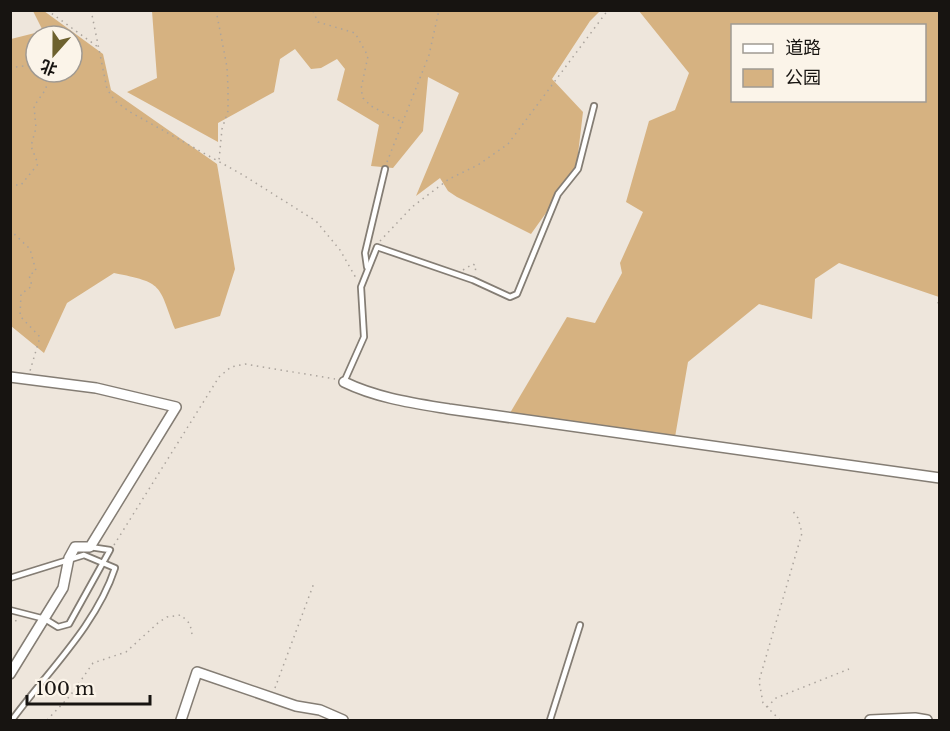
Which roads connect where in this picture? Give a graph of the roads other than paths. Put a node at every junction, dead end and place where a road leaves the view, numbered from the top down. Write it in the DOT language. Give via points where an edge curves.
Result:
graph roads {
  1 [pos="594,106"];
  2 [pos="385,169"];
  3 [pos="367,270"];
  4 [pos="10,377"];
  5 [pos="344,382"];
  6 [pos="939,478"];
  7 [pos="90,547"];
  8 [pos="69,558"];
  9 [pos="103,562"];
  10 [pos="10,578"];
  11 [pos="10,610"];
  12 [pos="45,619"];
  13 [pos="580,625"];
  14 [pos="10,674"];
  15 [pos="12,720"];
  16 [pos="181,720"];
  17 [pos="343,720"];
  18 [pos="550,720"];
  19 [pos="870,720"];
  20 [pos="927,720"];
  1 -- 3 [label="lane" via="578,169 558,194 517,294 510,297 377,247"];
  2 -- 3 [label="lane" via="365,253"];
  3 -- 5 [label="lane" via="361,287 364,337"];
  4 -- 7 [label="street" via="96,388 176,407"];
  5 -- 6 [label="street" via="361,391 449,410"];
  7 -- 8 [label="street" via="75,547"];
  7 -- 9 [label="lane" via="110,550"];
  8 -- 9 [label="lane" via="84,555"];
  8 -- 10 [label="lane"];
  8 -- 12 [label="street" via="63,588"];
  9 -- 12 [label="lane" via="69,624 58,627"];
  9 -- 15 [label="lane" via="115,568 79,635"];
  11 -- 12 [label="lane"];
  12 -- 14 [label="street"];
  13 -- 18 [label="lane"];
  16 -- 17 [label="street" via="197,672"];
  19 -- 20 [label="street"];
}
